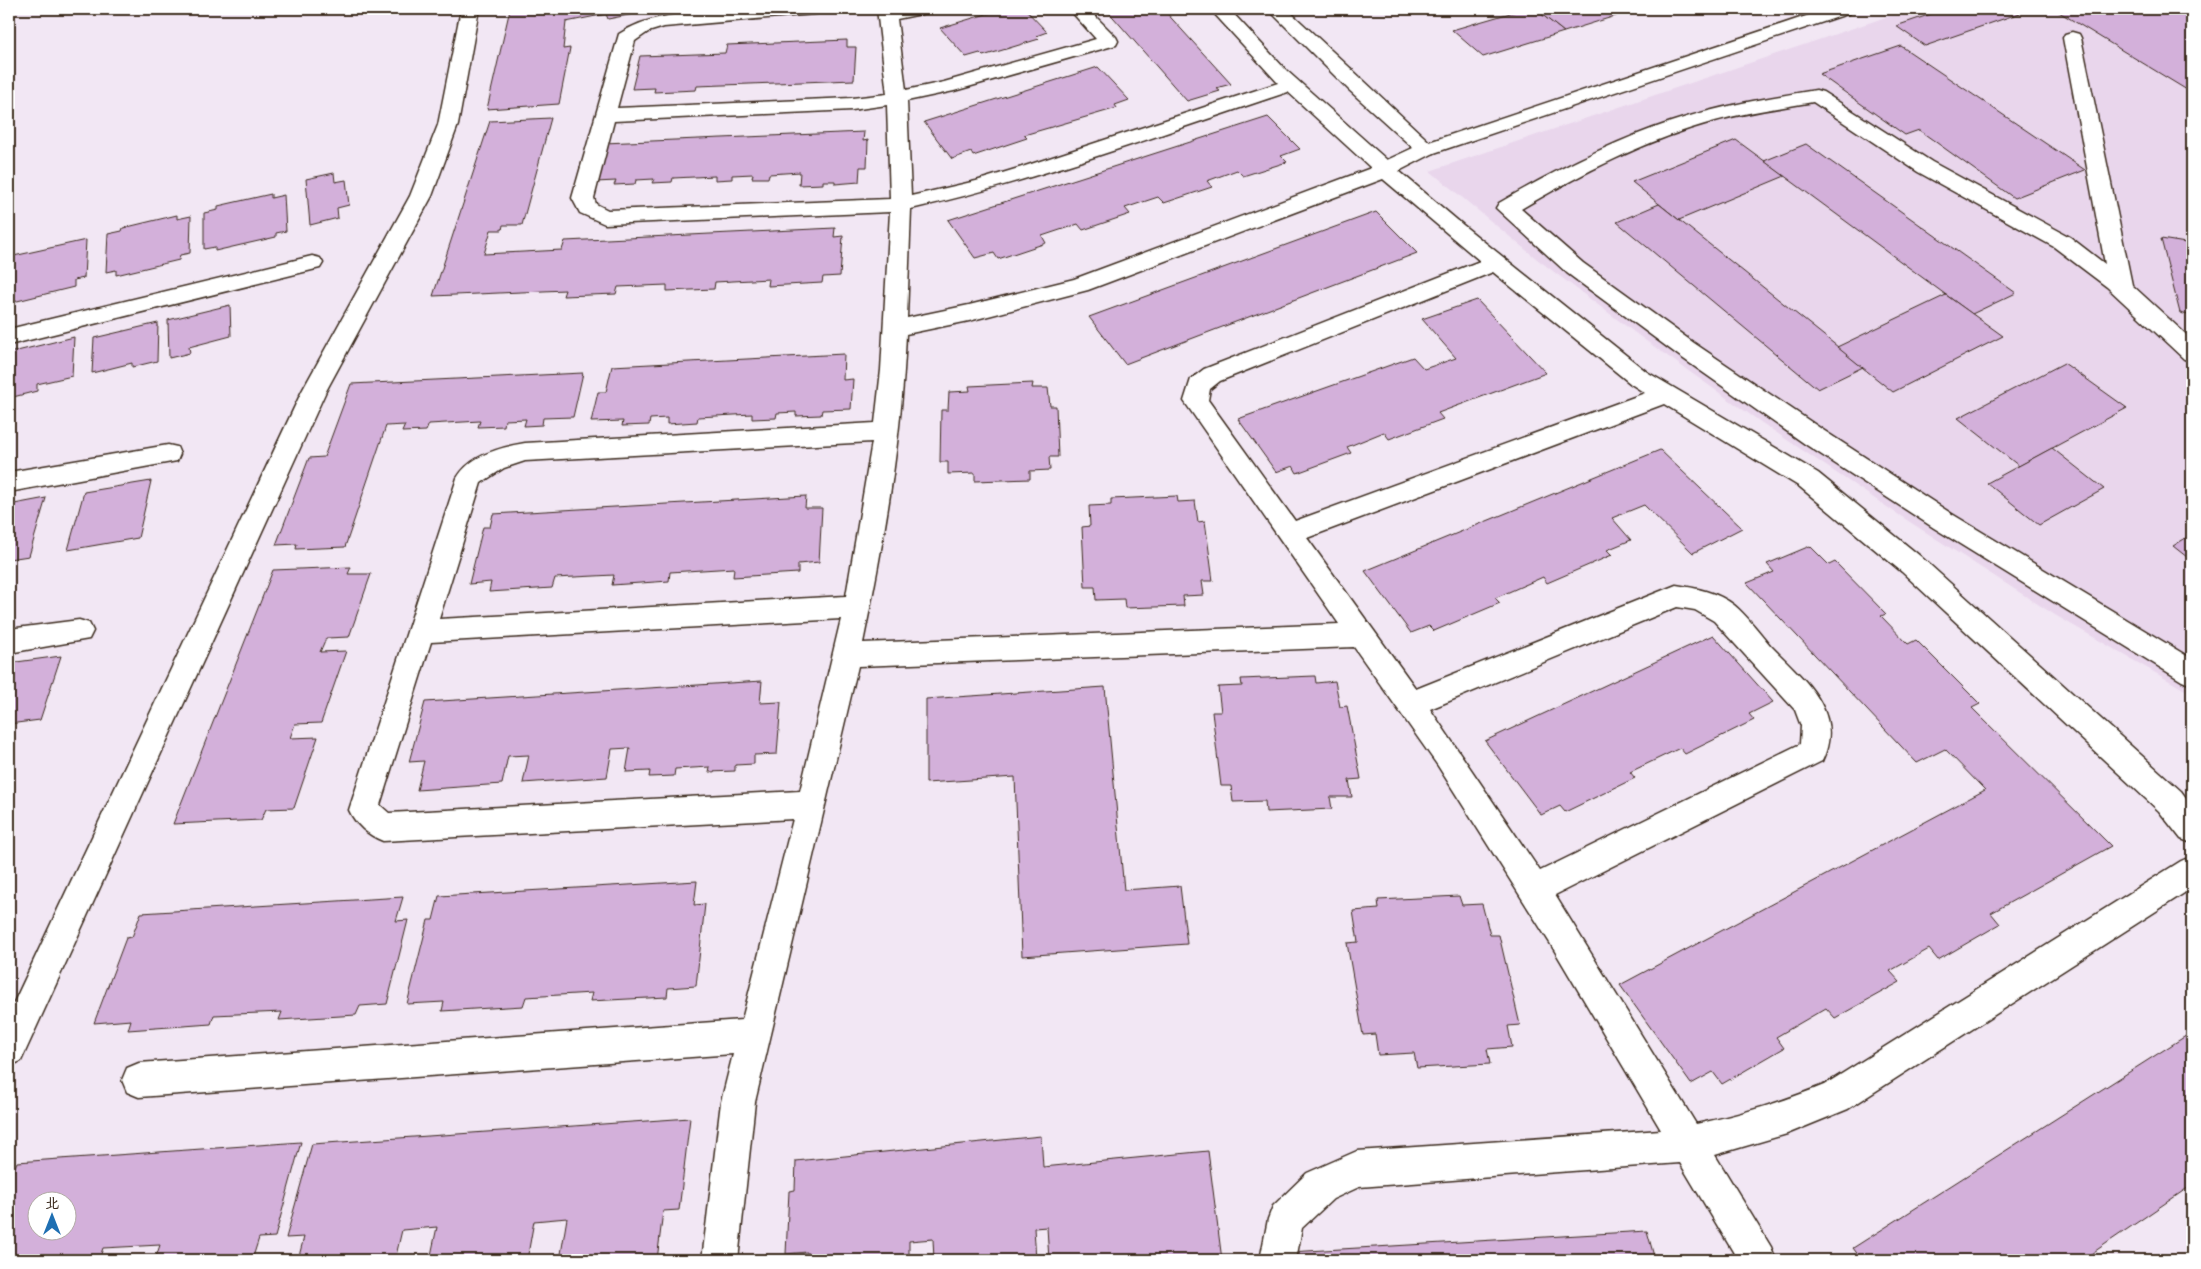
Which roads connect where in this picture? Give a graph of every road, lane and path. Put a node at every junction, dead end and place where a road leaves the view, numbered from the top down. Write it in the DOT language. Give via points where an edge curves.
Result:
graph roads {
  1 [pos="470,9"];
  2 [pos="815,9"];
  3 [pos="920,9"];
  4 [pos="1078,9"];
  5 [pos="1220,9"];
  6 [pos="1277,9"];
  7 [pos="1844,9"];
  8 [pos="887,12"];
  9 [pos="2072,38"];
  10 [pos="1291,86"];
  11 [pos="897,98"];
  12 [pos="606,115"];
  13 [pos="1427,149"];
  14 [pos="1385,170"];
  15 [pos="901,205"];
  16 [pos="312,263"];
  17 [pos="1496,264"];
  18 [pos="2121,287"];
  19 [pos="896,328"];
  20 [pos="9,337"];
  21 [pos="2192,353"];
  22 [pos="1666,394"];
  23 [pos="886,432"];
  24 [pos="168,454"];
  25 [pos="9,482"];
  26 [pos="1291,532"];
  27 [pos="856,608"];
  28 [pos="79,631"];
  29 [pos="421,631"];
  30 [pos="1363,635"];
  31 [pos="9,640"];
  32 [pos="847,655"];
  33 [pos="2192,673"];
  34 [pos="1411,704"];
  35 [pos="811,804"];
  36 [pos="2192,828"];
  37 [pos="2192,871"];
  38 [pos="1534,890"];
  39 [pos="754,1036"];
  40 [pos="9,1049"];
  41 [pos="139,1080"];
  42 [pos="1690,1144"];
  43 [pos="720,1260"];
  44 [pos="1278,1260"];
  45 [pos="1758,1260"];
  1 -- 40 [label="street" via="448,125 421,196 314,392"];
  2 -- 12 [label="street" via="663,22 641,28 626,38"];
  3 -- 8 [label="street"];
  4 -- 11 [label="street" via="1109,41 947,88"];
  5 -- 10 [label="street"];
  6 -- 13 [label="street"];
  7 -- 13 [label="street"];
  8 -- 11 [label="street"];
  9 -- 18 [label="street"];
  10 -- 14 [label="street"];
  10 -- 15 [label="street" via="980,187"];
  11 -- 12 [label="street" via="852,104"];
  11 -- 15 [label="street"];
  12 -- 15 [label="street" via="583,198 588,208 605,217"];
  13 -- 14 [label="street"];
  14 -- 17 [label="street"];
  14 -- 19 [label="street" via="1080,286 969,314"];
  15 -- 19 [label="street"];
  16 -- 20 [label="street"];
  17 -- 22 [label="street" via="1639,378"];
  17 -- 26 [label="street" via="1212,375 1199,386 1196,402 1200,410"];
  18 -- 21 [label="street"];
  18 -- 33 [label="street" via="2062,242 1925,167 1816,96 1740,109 1647,137 1554,180 1507,208 1583,274 1814,437 1959,531"];
  19 -- 23 [label="street"];
  22 -- 26 [label="street"];
  22 -- 36 [label="street" via="1809,480 1875,534 1979,624 2170,800"];
  23 -- 27 [label="street"];
  23 -- 29 [label="street" via="525,452 496,460 470,478"];
  24 -- 25 [label="street"];
  26 -- 30 [label="street"];
  27 -- 29 [label="street"];
  27 -- 32 [label="street"];
  28 -- 31 [label="street"];
  29 -- 35 [label="street" via="364,810 383,827"];
  30 -- 32 [label="street"];
  30 -- 34 [label="street"];
  32 -- 35 [label="street"];
  34 -- 38 [label="street"];
  34 -- 38 [label="street" via="1676,596 1700,600 1724,613 1806,701 1817,732 1812,752"];
  35 -- 39 [label="street"];
  37 -- 42 [label="street" via="1836,1096 1787,1117"];
  38 -- 42 [label="street"];
  39 -- 41 [label="street"];
  39 -- 43 [label="street" via="738,1102"];
  42 -- 44 [label="street" via="1357,1169 1320,1186 1286,1219"];
  42 -- 45 [label="street"];
}
